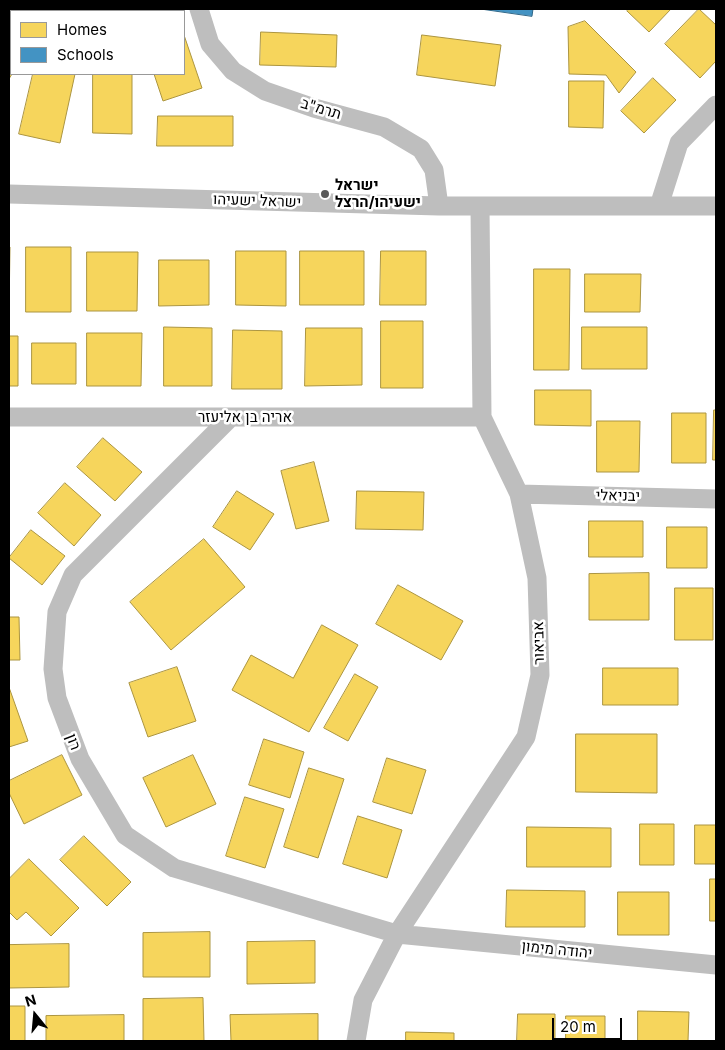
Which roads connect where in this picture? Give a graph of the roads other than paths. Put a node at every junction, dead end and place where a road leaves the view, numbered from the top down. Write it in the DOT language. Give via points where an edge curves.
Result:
graph roads {
  1 [pos="199,9"];
  2 [pos="716,105"];
  3 [pos="9,194"];
  4 [pos="439,206"];
  5 [pos="480,206"];
  6 [pos="659,206"];
  7 [pos="716,206"];
  8 [pos="9,417"];
  9 [pos="231,417"];
  10 [pos="482,417"];
  11 [pos="519,494"];
  12 [pos="716,498"];
  13 [pos="397,934"];
  14 [pos="714,967"];
  15 [pos="356,1041"];
  1 -- 4 [label="street, תרמ\"ב" via="210,44 234,71 265,91 384,127 421,149 434,170"];
  2 -- 6 [label="street" via="679,144"];
  3 -- 4 [label="street, ישראל ישעיהו"];
  4 -- 5 [label="street, ישראל ישעיהו"];
  5 -- 6 [label="street, ישראל ישעיהו"];
  5 -- 10 [label="street, אביאור"];
  6 -- 7 [label="street, ישראל ישעיהו"];
  8 -- 9 [label="street, אריה בן אליעזר"];
  9 -- 10 [label="street, אריה בן אליעזר"];
  9 -- 13 [label="street, רון" via="73,575 56,612 53,669 57,698 80,759 125,835 174,868"];
  10 -- 11 [label="street, אביאור"];
  11 -- 12 [label="street, יבניאלי"];
  11 -- 13 [label="street, אביאור" via="537,578 540,675 526,736"];
  13 -- 14 [label="street, יהודה מימון"];
  13 -- 15 [label="street, אביאור" via="362,1000"];
}
